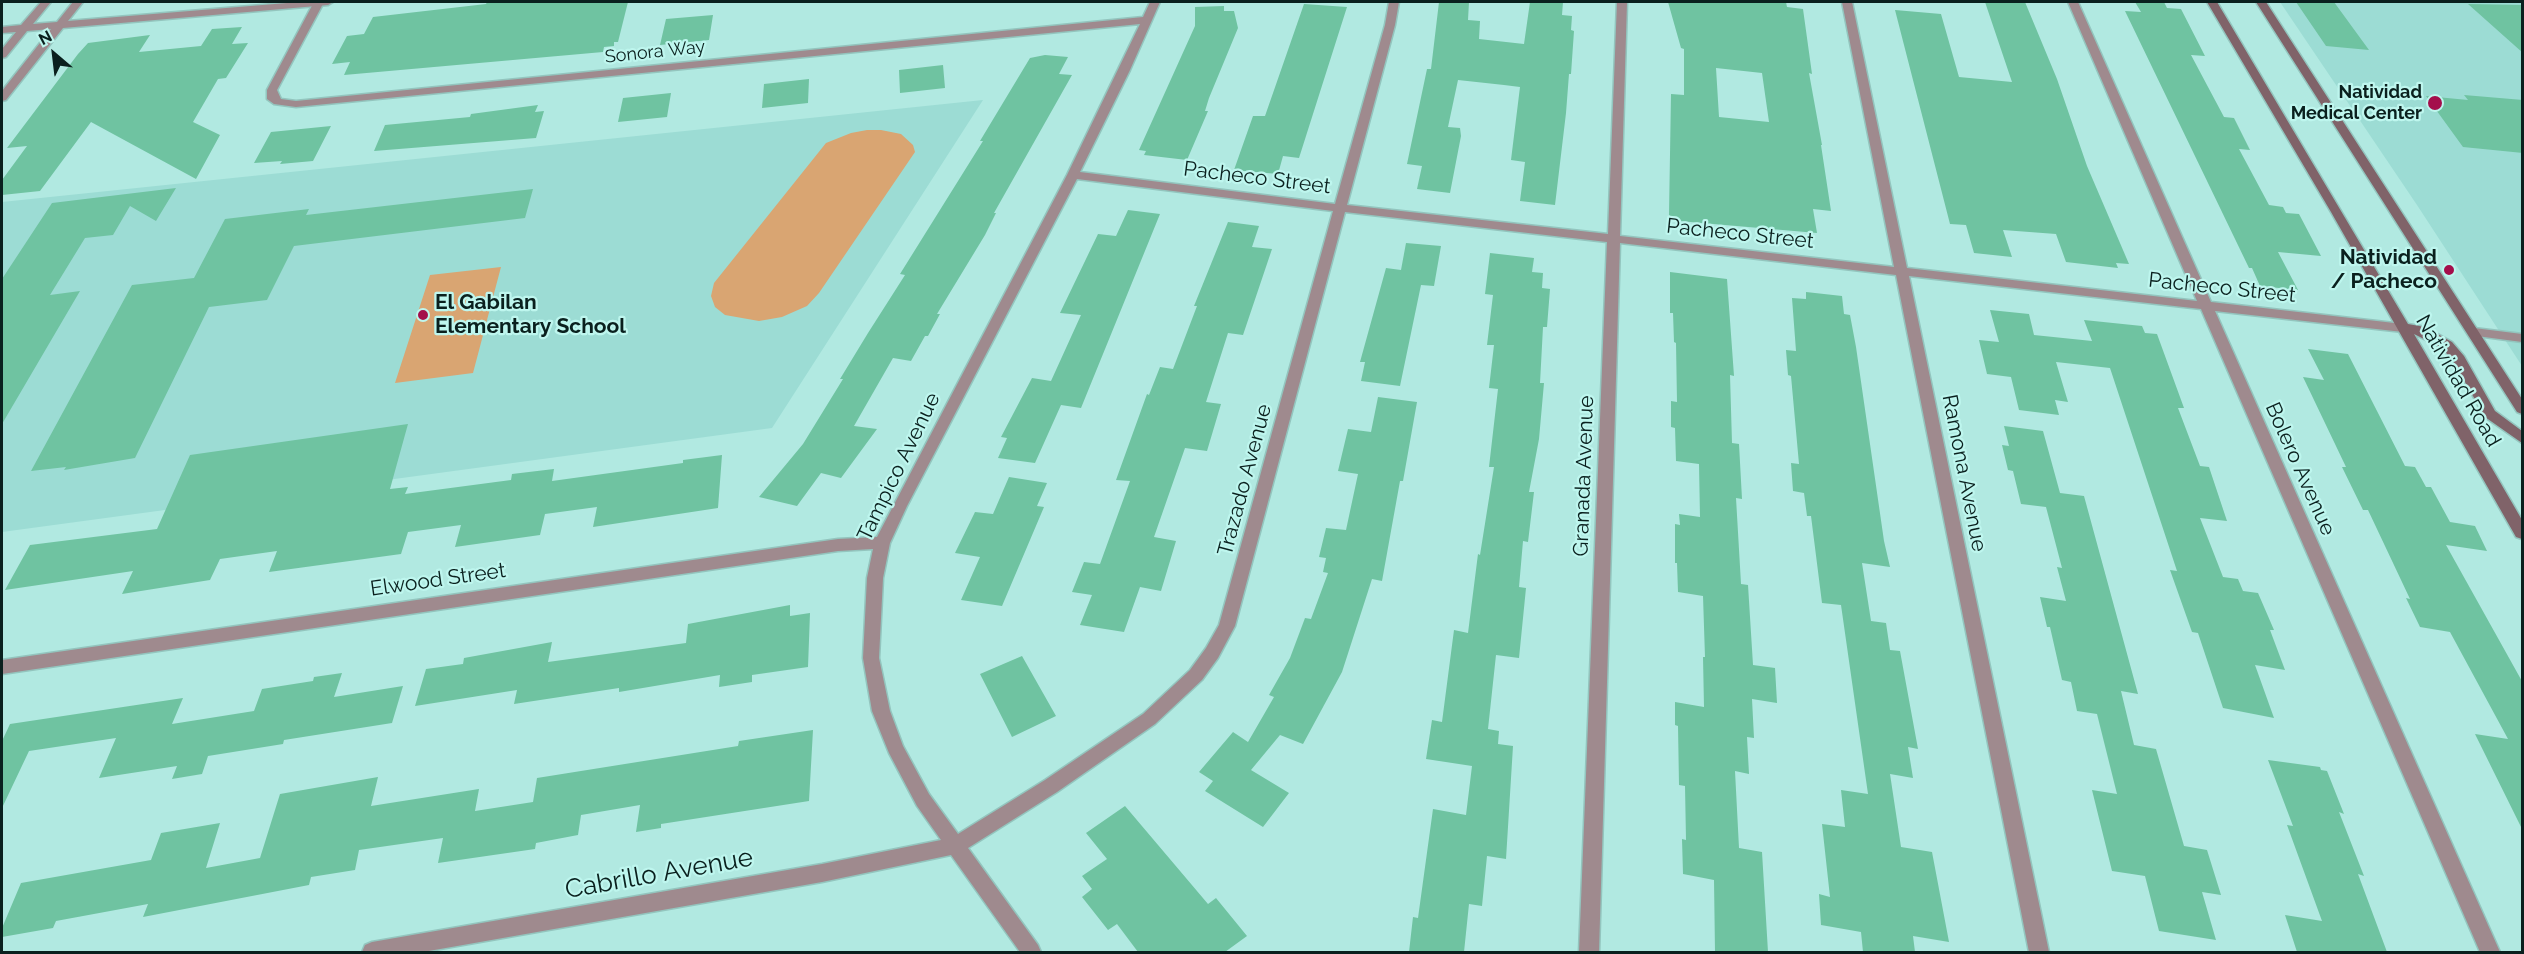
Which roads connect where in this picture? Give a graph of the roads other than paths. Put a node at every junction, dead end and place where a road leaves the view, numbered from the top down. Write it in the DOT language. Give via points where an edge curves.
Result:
graph roads {
  1 [pos="46,2"];
  2 [pos="78,2"];
  3 [pos="323,2"];
  4 [pos="1155,2"];
  5 [pos="1394,2"];
  6 [pos="1622,2"];
  7 [pos="1847,2"];
  8 [pos="2073,2"];
  9 [pos="2212,2"];
  10 [pos="2261,2"];
  11 [pos="1148,20"];
  12 [pos="59,25"];
  13 [pos="24,28"];
  14 [pos="2,30"];
  15 [pos="2,55"];
  16 [pos="2,98"];
  17 [pos="1072,175"];
  18 [pos="1340,208"];
  19 [pos="1614,239"];
  20 [pos="1903,272"];
  21 [pos="2206,306"];
  22 [pos="2403,328"];
  23 [pos="2474,332"];
  24 [pos="2523,338"];
  25 [pos="2523,409"];
  26 [pos="2523,438"];
  27 [pos="2523,533"];
  28 [pos="882,543"];
  29 [pos="2,667"];
  30 [pos="954,846"];
  31 [pos="372,952"];
  32 [pos="1031,952"];
  33 [pos="1589,952"];
  34 [pos="2039,952"];
  35 [pos="2490,952"];
  1 -- 13 [label="street"];
  2 -- 12 [label="street"];
  3 -- 11 [label="street, Sonora Way" via="272,90 273,99 278,102 296,104"];
  3 -- 12 [label="street"];
  4 -- 11 [label="street, Tampico Avenue"];
  5 -- 18 [label="street, Trazado Avenue"];
  6 -- 19 [label="street, Granada Avenue"];
  7 -- 20 [label="street, Ramona Avenue"];
  8 -- 21 [label="street, Bolero Avenue"];
  9 -- 22 [label="main road, Natividad Road"];
  10 -- 23 [label="main road, Natividad Road"];
  11 -- 17 [label="street, Tampico Avenue"];
  12 -- 13 [label="street"];
  12 -- 16 [label="street"];
  13 -- 14 [label="street"];
  13 -- 15 [label="street"];
  17 -- 18 [label="street, Pacheco Street"];
  17 -- 28 [label="street, Tampico Avenue"];
  18 -- 19 [label="street, Pacheco Street"];
  18 -- 30 [label="street, Trazado Avenue" via="1227,626 1212,653 1189,682 1149,719"];
  19 -- 20 [label="street, Pacheco Street"];
  19 -- 33 [label="street, Granada Avenue"];
  20 -- 21 [label="street, Pacheco Street"];
  20 -- 34 [label="street, Ramona Avenue"];
  21 -- 22 [label="street, Pacheco Street"];
  21 -- 35 [label="street, Bolero Avenue"];
  22 -- 26 [label="main road" via="2420,330 2447,345 2490,414"];
  22 -- 27 [label="main road, Natividad Road"];
  23 -- 24 [label="street"];
  23 -- 25 [label="main road, Natividad Road"];
  28 -- 29 [label="street, Elwood Street" via="838,545"];
  28 -- 30 [label="street, Tampico Avenue" via="871,623 871,658 877,692 895,748"];
  30 -- 31 [label="street, Cabrillo Avenue"];
  30 -- 32 [label="street, Tampico Avenue"];
}
